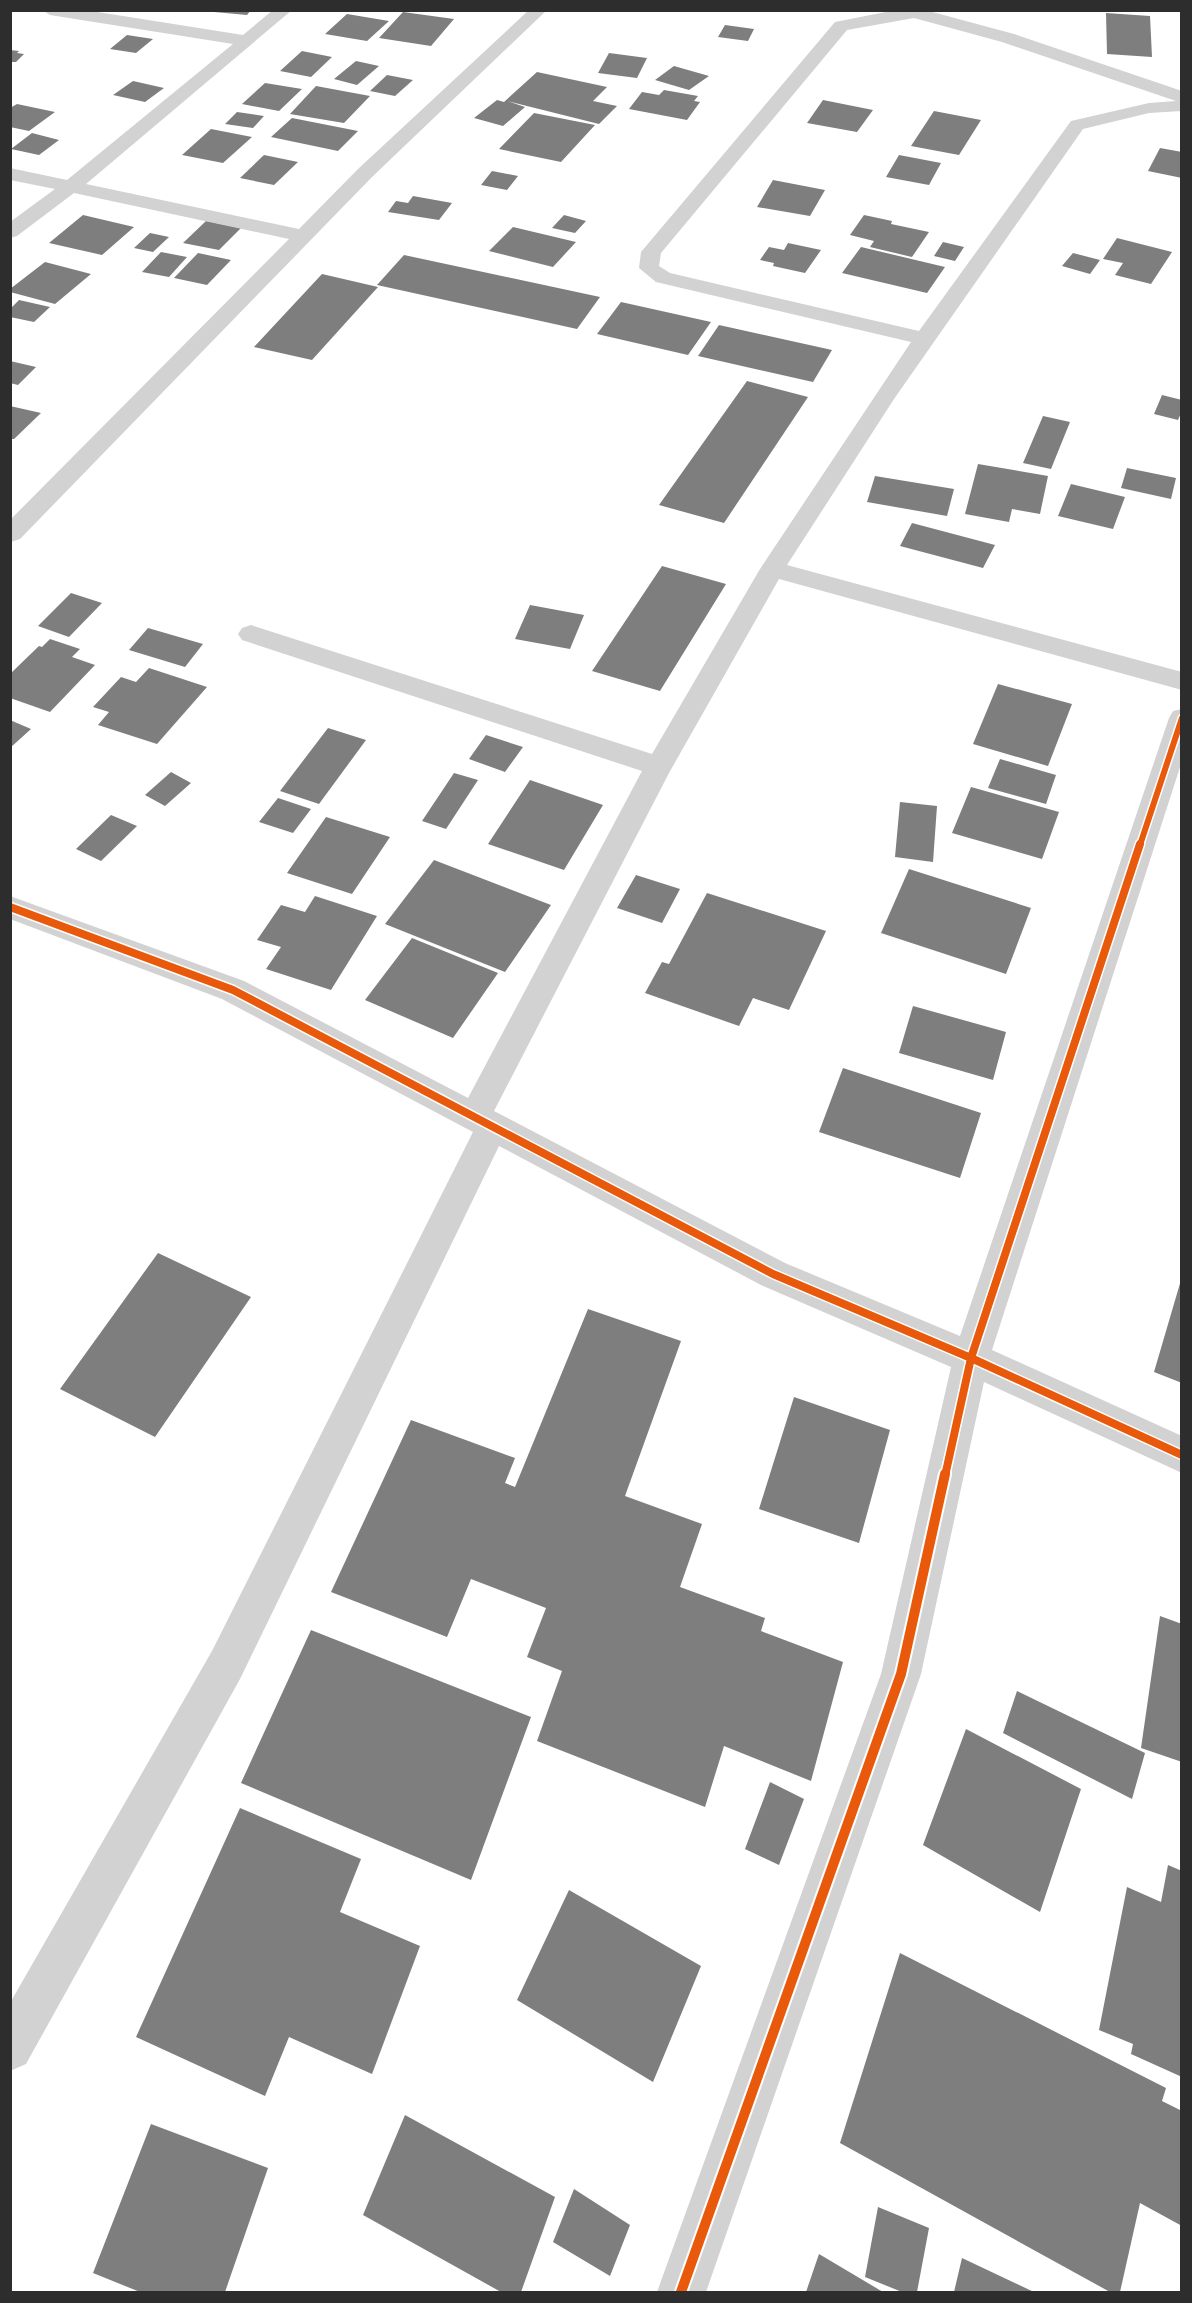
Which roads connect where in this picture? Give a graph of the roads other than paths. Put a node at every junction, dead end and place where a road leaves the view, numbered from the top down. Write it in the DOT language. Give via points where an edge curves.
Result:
graph roads {
  1 [pos="50,10"];
  2 [pos="284,10"];
  3 [pos="539,10"];
  4 [pos="908,12"];
  5 [pos="247,41"];
  6 [pos="1182,97"];
  7 [pos="1182,106"];
  8 [pos="10,174"];
  9 [pos="72,185"];
  10 [pos="10,232"];
  11 [pos="303,236"];
  12 [pos="922,338"];
  13 [pos="11,534"];
  14 [pos="772,569"];
  15 [pos="251,634"];
  16 [pos="1182,681"];
  17 [pos="1182,718"];
  18 [pos="659,766"];
  19 [pos="10,907"];
  20 [pos="483,1123"];
  21 [pos="971,1358"];
  22 [pos="1182,1455"];
  23 [pos="10,2048"];
  24 [pos="681,2292"];
  1 -- 5 [label="street"];
  2 -- 5 [label="street"];
  3 -- 11 [label="street" via="365,172"];
  4 -- 6 [label="street" via="1008,38"];
  4 -- 12 [label="street" via="841,26 651,252 649,268 663,278"];
  5 -- 9 [label="street"];
  7 -- 12 [label="street" via="1149,108 1077,125"];
  8 -- 9 [label="street"];
  9 -- 10 [label="street"];
  9 -- 11 [label="street"];
  11 -- 13 [label="street"];
  12 -- 14 [label="street"];
  14 -- 16 [label="street"];
  14 -- 18 [label="street"];
  15 -- 18 [label="street"];
  17 -- 21 [label="street"];
  18 -- 20 [label="street"];
  19 -- 20 [label="street" via="233,990"];
  20 -- 21 [label="street" via="772,1274"];
  20 -- 23 [label="street" via="226,1665"];
  21 -- 22 [label="street"];
  21 -- 24 [label="street" via="901,1674"];
}
